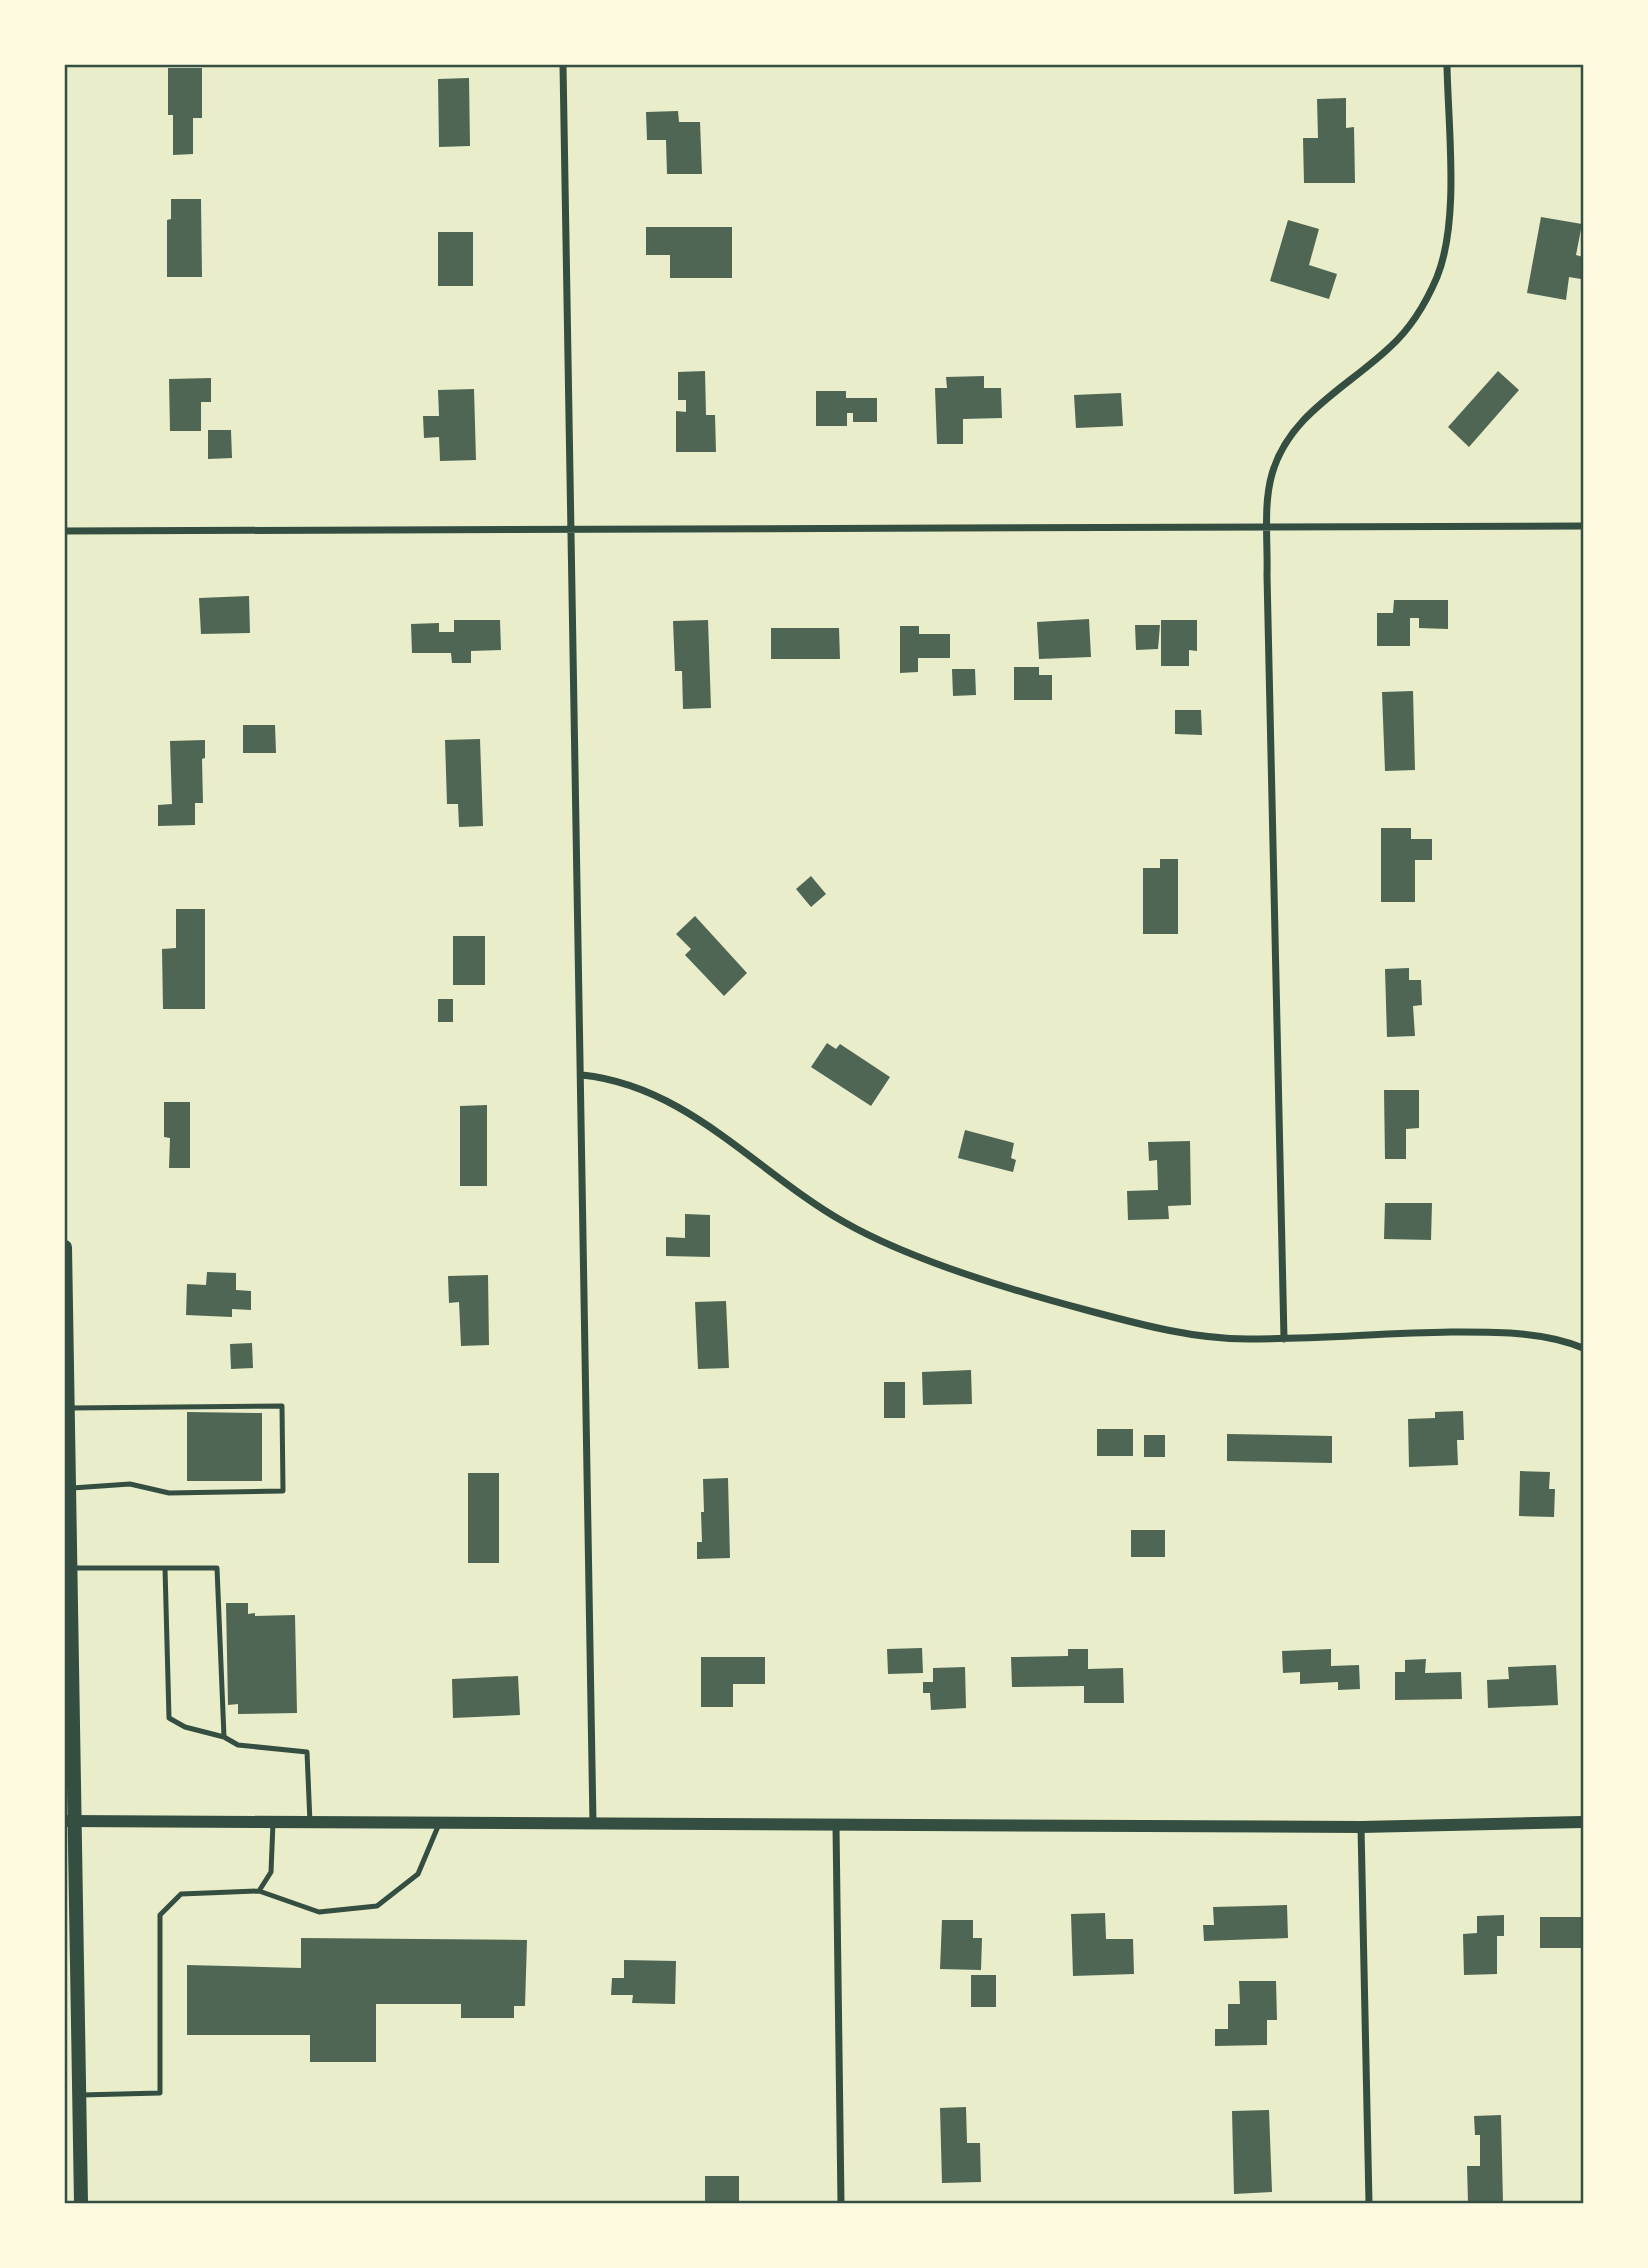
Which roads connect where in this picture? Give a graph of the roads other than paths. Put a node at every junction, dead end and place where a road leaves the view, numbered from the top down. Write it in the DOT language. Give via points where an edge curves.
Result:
graph roads {
  1 [pos="563,65"];
  2 [pos="1447,65"];
  3 [pos="1268,525"];
  4 [pos="1583,526"];
  5 [pos="571,530"];
  6 [pos="65,531"];
  7 [pos="582,1076"];
  8 [pos="65,1247"];
  9 [pos="1284,1339"];
  10 [pos="1583,1348"];
  11 [pos="68,1409"];
  12 [pos="70,1488"];
  13 [pos="71,1568"];
  14 [pos="165,1568"];
  15 [pos="223,1737"];
  16 [pos="68,1821"];
  17 [pos="1583,1822"];
  18 [pos="273,1823"];
  19 [pos="310,1823"];
  20 [pos="439,1824"];
  21 [pos="593,1825"];
  22 [pos="836,1826"];
  23 [pos="1361,1827"];
  24 [pos="259,1891"];
  25 [pos="70,1992"];
  26 [pos="78,2095"];
  27 [pos="81,2203"];
  28 [pos="841,2203"];
  29 [pos="1369,2203"];
  1 -- 5 [label="street"];
  2 -- 3 [label="street" via="1450,212 1437,277 1412,323 1390,347 1330,395 1287,440 1272,475"];
  3 -- 4 [label="street"];
  3 -- 5 [label="street"];
  3 -- 9 [label="street"];
  5 -- 6 [label="street"];
  5 -- 7 [label="street"];
  7 -- 9 [label="street" via="634,1085 685,1109 814,1204 885,1243 1014,1289 1151,1326 1221,1338"];
  7 -- 21 [label="street"];
  8 -- 11 [label="main road"];
  9 -- 10 [label="street" via="1495,1332 1554,1339"];
  11 -- 12 [label="main road"];
  11 -- 12 [label="lane" via="282,1406 283,1491 169,1493 130,1484"];
  12 -- 13 [label="main road"];
  13 -- 14 [label="lane"];
  13 -- 16 [label="main road"];
  14 -- 15 [label="lane" via="169,1718"];
  14 -- 15 [label="lane" via="217,1568"];
  15 -- 19 [label="lane" via="238,1745 307,1752"];
  16 -- 18 [label="street"];
  16 -- 25 [label="main road"];
  17 -- 23 [label="street"];
  18 -- 19 [label="street"];
  18 -- 24 [label="lane" via="271,1872"];
  19 -- 20 [label="street"];
  20 -- 21 [label="street"];
  20 -- 24 [label="lane" via="418,1874 377,1906 319,1912"];
  21 -- 22 [label="street"];
  22 -- 23 [label="street"];
  22 -- 28 [label="street"];
  23 -- 29 [label="street"];
  24 -- 26 [label="lane" via="181,1894 160,1915 160,2093"];
  25 -- 26 [label="main road"];
  26 -- 27 [label="main road"];
}
